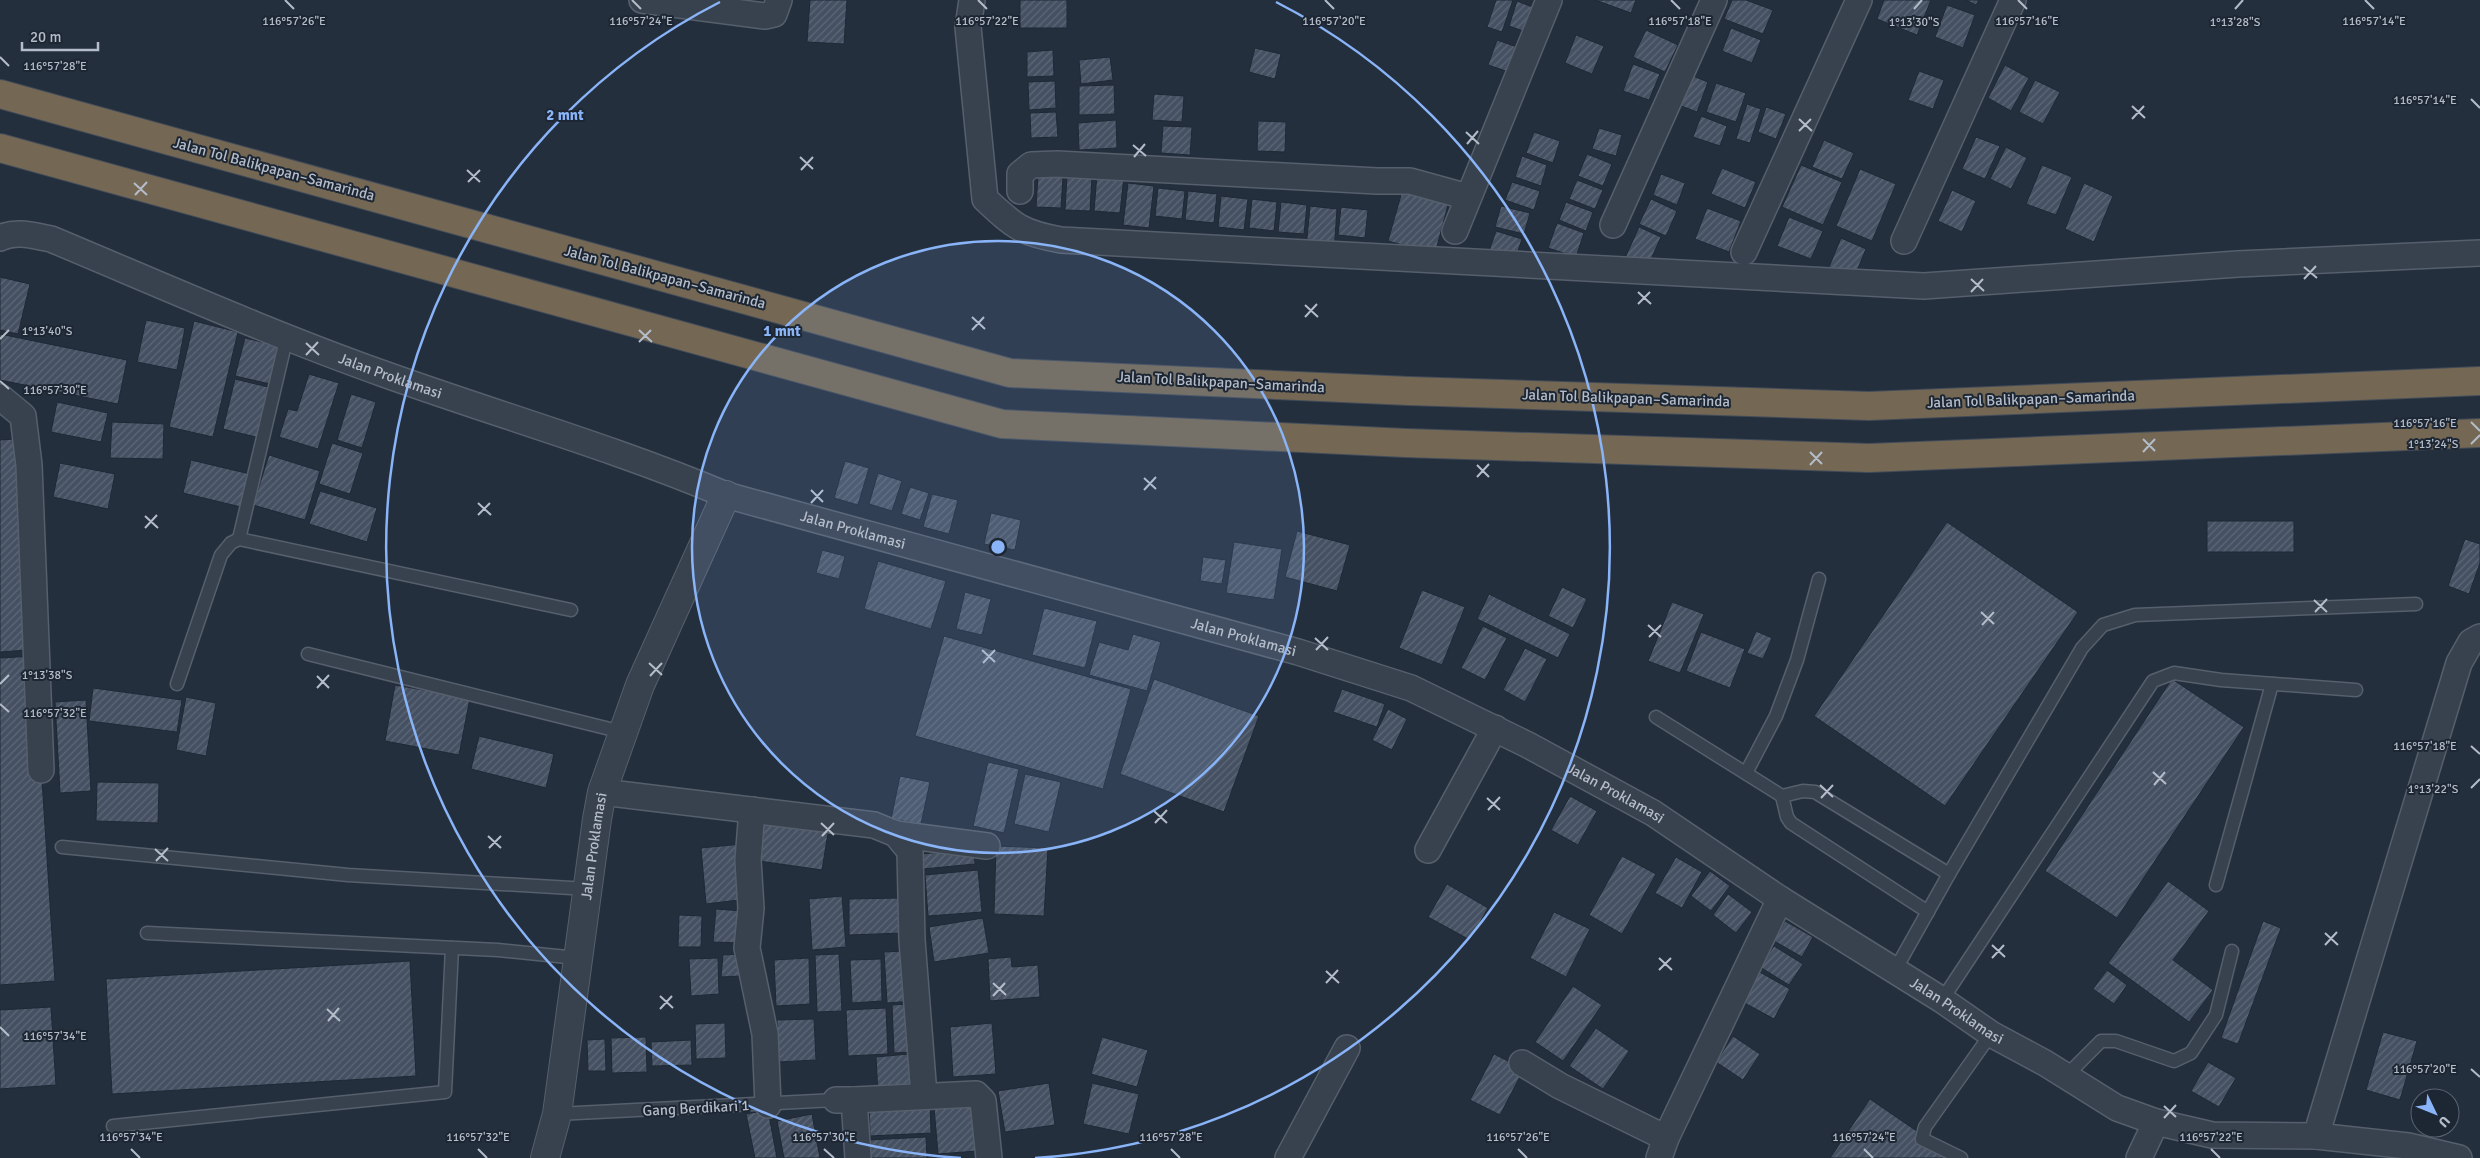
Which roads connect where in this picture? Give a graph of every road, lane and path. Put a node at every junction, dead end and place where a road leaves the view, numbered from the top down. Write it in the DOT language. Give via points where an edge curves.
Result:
graph roads {
  1 [pos="642,0"];
  2 [pos="779,0"];
  3 [pos="972,0"];
  4 [pos="1549,0"];
  5 [pos="1714,0"];
  6 [pos="1858,0"];
  7 [pos="2013,0"];
  8 [pos="0,94"];
  9 [pos="0,148"];
  10 [pos="1020,191"];
  11 [pos="1468,197"];
  12 [pos="1613,224"];
  13 [pos="1455,232"];
  14 [pos="0,238"];
  15 [pos="1904,241"];
  16 [pos="1744,252"];
  17 [pos="2480,253"];
  18 [pos="287,336"];
  19 [pos="2480,381"];
  20 [pos="0,397"];
  21 [pos="2480,433"];
  22 [pos="726,495"];
  23 [pos="240,539"];
  24 [pos="1819,579"];
  25 [pos="2416,604"];
  26 [pos="571,610"];
  27 [pos="2480,637"];
  28 [pos="308,654"];
  29 [pos="177,684"];
  30 [pos="2272,684"];
  31 [pos="2356,690"];
  32 [pos="1656,717"];
  33 [pos="1495,728"];
  34 [pos="622,732"];
  35 [pos="41,770"];
  36 [pos="1746,773"];
  37 [pos="602,792"];
  38 [pos="1782,796"];
  39 [pos="752,810"];
  40 [pos="896,834"];
  41 [pos="987,846"];
  42 [pos="62,847"];
  43 [pos="1428,850"];
  44 [pos="1949,874"];
  45 [pos="2216,885"];
  46 [pos="588,889"];
  47 [pos="1780,899"];
  48 [pos="1928,912"];
  49 [pos="147,933"];
  50 [pos="452,948"];
  51 [pos="2232,952"];
  52 [pos="577,958"];
  53 [pos="1894,972"];
  54 [pos="1942,1000"];
  55 [pos="1991,1034"];
  56 [pos="1347,1048"];
  57 [pos="1522,1063"];
  58 [pos="2066,1076"];
  59 [pos="924,1095"];
  60 [pos="845,1100"];
  61 [pos="768,1105"];
  62 [pos="557,1114"];
  63 [pos="2156,1122"];
  64 [pos="113,1126"];
  65 [pos="2316,1136"];
  66 [pos="1662,1148"];
  67 [pos="545,1158"];
  68 [pos="858,1158"];
  69 [pos="989,1158"];
  70 [pos="1288,1158"];
  71 [pos="1961,1158"];
  72 [pos="2138,1158"];
  73 [pos="2459,1158"];
  1 -- 2 [label="street" via="765,16 774,14"];
  3 -- 17 [label="street" via="968,27 985,199 1013,226 1061,240 1924,286 2238,264"];
  4 -- 11 [label="street"];
  5 -- 12 [label="street"];
  6 -- 16 [label="street"];
  7 -- 15 [label="street"];
  8 -- 19 [label="highway, Jalan Tol Balikpapan–Samarinda" via="1010,373 1869,406"];
  9 -- 21 [label="highway" via="1002,424 1396,442 1869,458"];
  10 -- 11 [label="street" via="1020,174 1031,165 1057,164 1410,181"];
  11 -- 13 [label="street"];
  14 -- 18 [label="street, Jalan Proklamasi" via="24,234 51,239"];
  18 -- 22 [label="street, Jalan Proklamasi" via="383,374 669,471"];
  18 -- 23 [label="lane"];
  20 -- 35 [label="street" via="23,416 29,465"];
  22 -- 33 [label="street, Jalan Proklamasi" via="1307,654 1411,688"];
  22 -- 34 [label="street, Jalan Proklamasi" via="640,684"];
  23 -- 26 [label="lane"];
  23 -- 29 [label="lane" via="231,543 221,555"];
  24 -- 36 [label="lane" via="1797,660 1776,716"];
  25 -- 44 [label="lane" via="2135,615 2103,625 2082,648"];
  27 -- 65 [label="street" via="2471,642 2459,662"];
  28 -- 34 [label="lane"];
  30 -- 31 [label="lane"];
  30 -- 45 [label="lane"];
  30 -- 54 [label="lane" via="2174,673 2153,681"];
  32 -- 36 [label="lane"];
  33 -- 43 [label="street"];
  33 -- 47 [label="street, Jalan Proklamasi" via="1653,813"];
  34 -- 37 [label="street, Jalan Proklamasi"];
  36 -- 38 [label="lane"];
  37 -- 39 [label="street"];
  37 -- 46 [label="street, Jalan Proklamasi"];
  38 -- 44 [label="lane" via="1802,791 1816,792"];
  38 -- 48 [label="lane" via="1786,817 1791,823"];
  39 -- 40 [label="street" via="874,825"];
  39 -- 61 [label="street" via="748,860 751,908 748,948 765,1034"];
  40 -- 41 [label="street"];
  40 -- 59 [label="street" via="910,851 912,940"];
  42 -- 46 [label="lane" via="348,875"];
  44 -- 48 [label="lane"];
  46 -- 52 [label="street, Jalan Proklamasi"];
  47 -- 53 [label="street, Jalan Proklamasi"];
  47 -- 66 [label="street"];
  48 -- 53 [label="lane"];
  49 -- 50 [label="lane"];
  50 -- 52 [label="lane"];
  50 -- 64 [label="lane" via="445,1092"];
  51 -- 58 [label="lane" via="2216,1014 2191,1053 2174,1061 2116,1041 2101,1041"];
  52 -- 62 [label="street, Jalan Proklamasi"];
  53 -- 54 [label="street, Jalan Proklamasi"];
  54 -- 55 [label="street, Jalan Proklamasi"];
  55 -- 58 [label="street, Jalan Proklamasi"];
  55 -- 71 [label="lane" via="1925,1127 1922,1138"];
  56 -- 70 [label="street"];
  57 -- 66 [label="street"];
  58 -- 63 [label="street, Jalan Proklamasi" via="2116,1108"];
  59 -- 60 [label="street"];
  59 -- 69 [label="street" via="968,1093 980,1097"];
  60 -- 61 [label="lane, Gang Berdikari 1"];
  60 -- 68 [label="street"];
  61 -- 62 [label="lane, Gang Berdikari 1"];
  62 -- 67 [label="street, Jalan Proklamasi"];
  63 -- 65 [label="street, Jalan Proklamasi" via="2212,1135"];
  63 -- 72 [label="street"];
  65 -- 73 [label="street, Jalan Proklamasi" via="2408,1146"];
}
